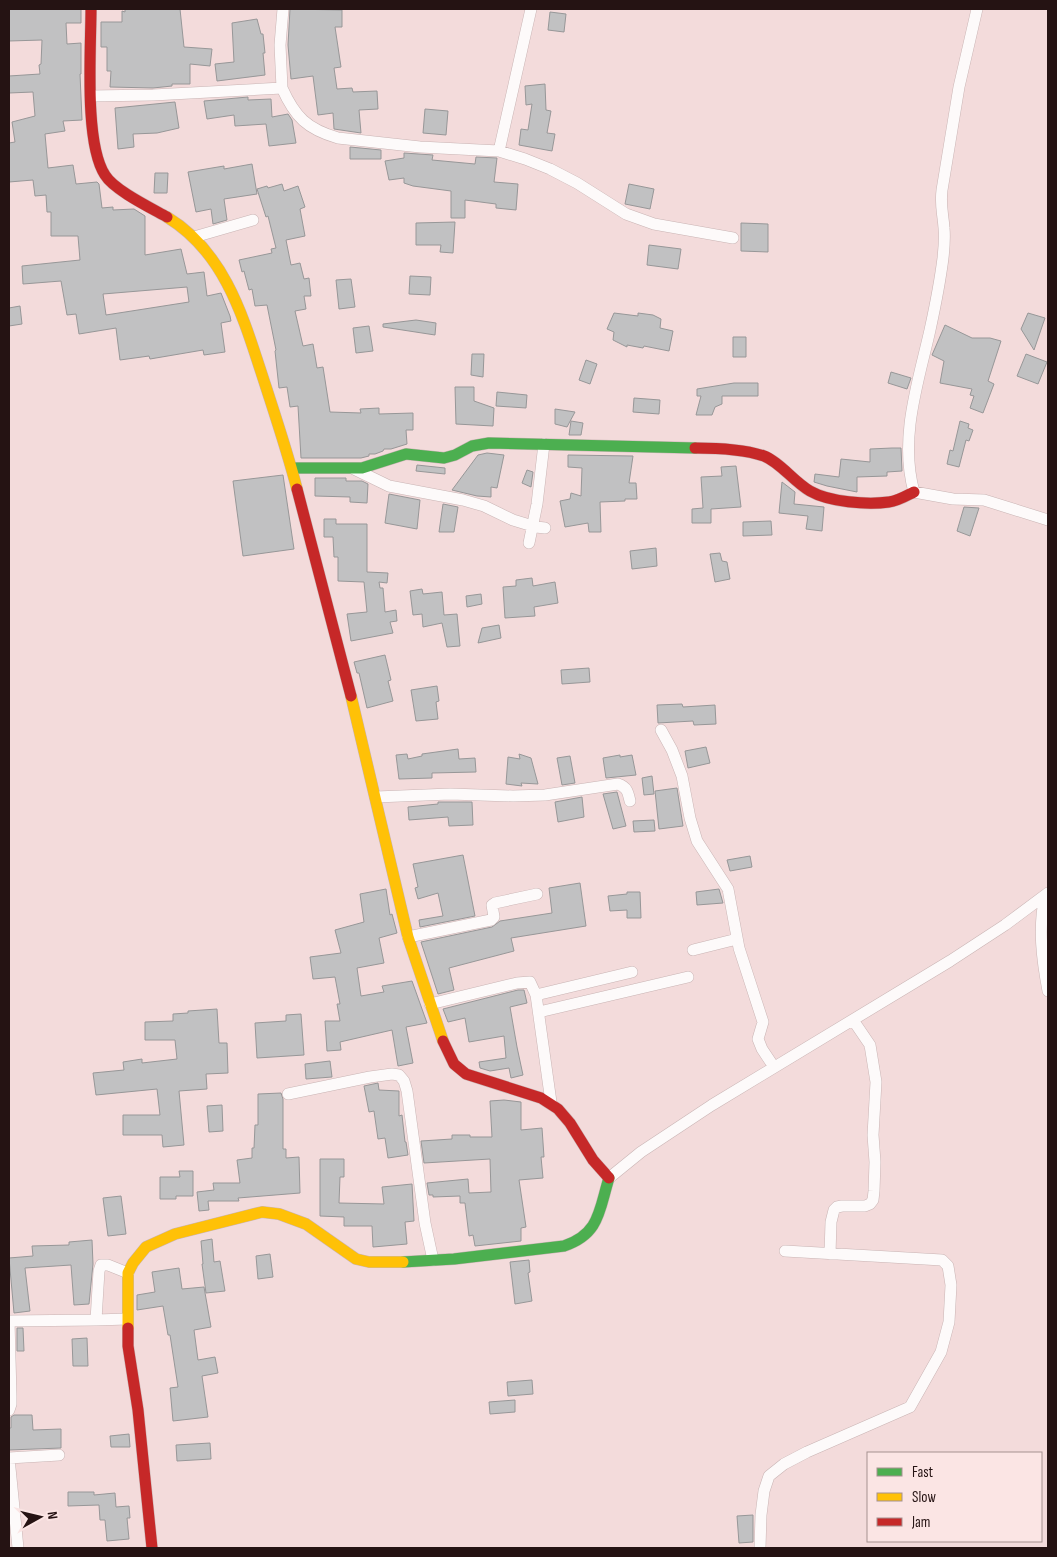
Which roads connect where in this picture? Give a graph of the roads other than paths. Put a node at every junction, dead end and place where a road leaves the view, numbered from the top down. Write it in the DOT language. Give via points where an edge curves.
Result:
graph roads {
  1 [pos="91,9"];
  2 [pos="283,9"];
  3 [pos="531,9"];
  4 [pos="977,9"];
  5 [pos="282,88"];
  6 [pos="91,96"];
  7 [pos="499,151"];
  8 [pos="253,220"];
  9 [pos="194,237"];
  10 [pos="734,238"];
  11 [pos="544,444"];
  12 [pos="292,468"];
  13 [pos="352,469"];
  14 [pos="914,492"];
  15 [pos="1048,520"];
  16 [pos="532,526"];
  17 [pos="545,528"];
  18 [pos="529,543"];
  19 [pos="661,730"];
  20 [pos="376,797"];
  21 [pos="630,801"];
  22 [pos="537,894"];
  23 [pos="1047,894"];
  24 [pos="408,938"];
  25 [pos="737,940"];
  26 [pos="693,950"];
  27 [pos="632,972"];
  28 [pos="688,977"];
  29 [pos="1048,991"];
  30 [pos="536,994"];
  31 [pos="430,1004"];
  32 [pos="539,1012"];
  33 [pos="853,1020"];
  34 [pos="774,1068"];
  35 [pos="288,1094"];
  36 [pos="551,1102"];
  37 [pos="609,1178"];
  38 [pos="785,1251"];
  39 [pos="830,1254"];
  40 [pos="433,1260"];
  41 [pos="128,1273"];
  42 [pos="128,1319"];
  43 [pos="96,1320"];
  44 [pos="9,1321"];
  45 [pos="9,1410"];
  46 [pos="59,1455"];
  47 [pos="9,1458"];
  48 [pos="18,1548"];
  49 [pos="152,1548"];
  50 [pos="760,1548"];
  1 -- 6 [label="street"];
  2 -- 5 [label="street" via="280,36"];
  3 -- 7 [label="street"];
  4 -- 14 [label="street" via="959,88 941,196 943,258 913,402 909,462"];
  5 -- 6 [label="street"];
  5 -- 7 [label="street" via="299,116 311,128 338,138"];
  6 -- 9 [label="street" via="93,142 105,176"];
  7 -- 10 [label="street" via="550,169 626,214 654,224"];
  8 -- 9 [label="street"];
  9 -- 12 [label="street" via="224,276 240,311"];
  11 -- 13 [label="street" via="484,444 450,457 437,458 406,454"];
  11 -- 14 [label="street" via="714,448 766,457 810,490 827,497 852,502 889,502"];
  11 -- 16 [label="street"];
  12 -- 13 [label="street"];
  12 -- 20 [label="street"];
  13 -- 16 [label="street" via="389,486 470,502"];
  14 -- 15 [label="street" via="953,499 984,500"];
  16 -- 17 [label="street"];
  16 -- 18 [label="street"];
  19 -- 25 [label="street" via="682,776 697,841 728,889"];
  20 -- 21 [label="street" via="450,794 538,796 618,784 628,790"];
  20 -- 24 [label="street"];
  22 -- 24 [label="street" via="494,903 491,920"];
  23 -- 29 [label="street" via="1042,910 1041,942"];
  23 -- 33 [label="street" via="950,961"];
  24 -- 31 [label="street"];
  25 -- 26 [label="street"];
  25 -- 34 [label="street" via="763,1022 758,1034 759,1044"];
  27 -- 30 [label="street"];
  28 -- 32 [label="street"];
  30 -- 31 [label="street" via="530,982 524,982"];
  30 -- 32 [label="street"];
  31 -- 36 [label="street" via="447,1051 458,1070"];
  32 -- 36 [label="street"];
  33 -- 34 [label="street"];
  33 -- 39 [label="street" via="870,1045 876,1082 874,1191 870,1204 834,1210"];
  34 -- 37 [label="street" via="641,1152"];
  35 -- 40 [label="street" via="370,1077 400,1075 407,1091"];
  36 -- 37 [label="street" via="566,1115 592,1158"];
  37 -- 40 [label="street" via="597,1220 591,1231 576,1244 510,1254"];
  38 -- 39 [label="street"];
  39 -- 50 [label="street" via="942,1260 948,1266 951,1285 949,1322 940,1352 910,1407 815,1448 784,1464 770,1476 764,1491"];
  40 -- 41 [label="street" via="369,1262 356,1259 306,1224 262,1212 194,1228 159,1241 146,1247"];
  41 -- 42 [label="street"];
  41 -- 43 [label="street" via="101,1265"];
  42 -- 43 [label="street"];
  42 -- 49 [label="street" via="128,1346"];
  43 -- 44 [label="street"];
  44 -- 45 [label="street"];
  46 -- 47 [label="street"];
  47 -- 48 [label="street"];
}
